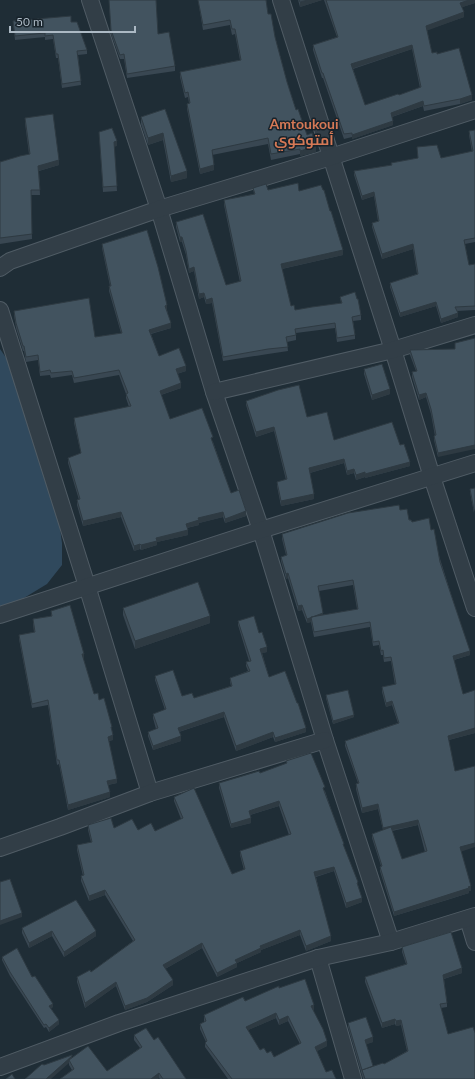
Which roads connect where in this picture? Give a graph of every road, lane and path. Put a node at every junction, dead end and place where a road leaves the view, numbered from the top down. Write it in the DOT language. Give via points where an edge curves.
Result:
graph roads {
  1 [pos="90,0"];
  2 [pos="281,0"];
  3 [pos="475,110"];
  4 [pos="331,158"];
  5 [pos="159,208"];
  6 [pos="0,268"];
  7 [pos="0,310"];
  8 [pos="475,325"];
  9 [pos="393,350"];
  10 [pos="214,392"];
  11 [pos="475,463"];
  12 [pos="432,477"];
  13 [pos="261,530"];
  14 [pos="87,586"];
  15 [pos="475,608"];
  16 [pos="0,615"];
  17 [pos="325,740"];
  18 [pos="150,793"];
  19 [pos="0,848"];
  20 [pos="472,918"];
  21 [pos="391,942"];
  22 [pos="475,942"];
  23 [pos="318,958"];
  24 [pos="0,1067"];
  25 [pos="353,1079"];
  1 -- 5 [label="street"];
  2 -- 4 [label="street"];
  3 -- 4 [label="street"];
  4 -- 5 [label="street"];
  4 -- 9 [label="street"];
  5 -- 6 [label="street" via="10,261"];
  5 -- 10 [label="street"];
  7 -- 14 [label="street"];
  8 -- 9 [label="street"];
  9 -- 10 [label="street"];
  9 -- 12 [label="street"];
  10 -- 13 [label="street"];
  11 -- 12 [label="street"];
  12 -- 13 [label="street"];
  12 -- 15 [label="street"];
  13 -- 14 [label="street"];
  13 -- 17 [label="street"];
  14 -- 16 [label="street"];
  14 -- 18 [label="street"];
  17 -- 18 [label="street"];
  17 -- 21 [label="street"];
  18 -- 19 [label="street"];
  20 -- 21 [label="street"];
  20 -- 22 [label="street"];
  21 -- 23 [label="street"];
  23 -- 24 [label="street" via="119,1023"];
  23 -- 25 [label="street"];
}
